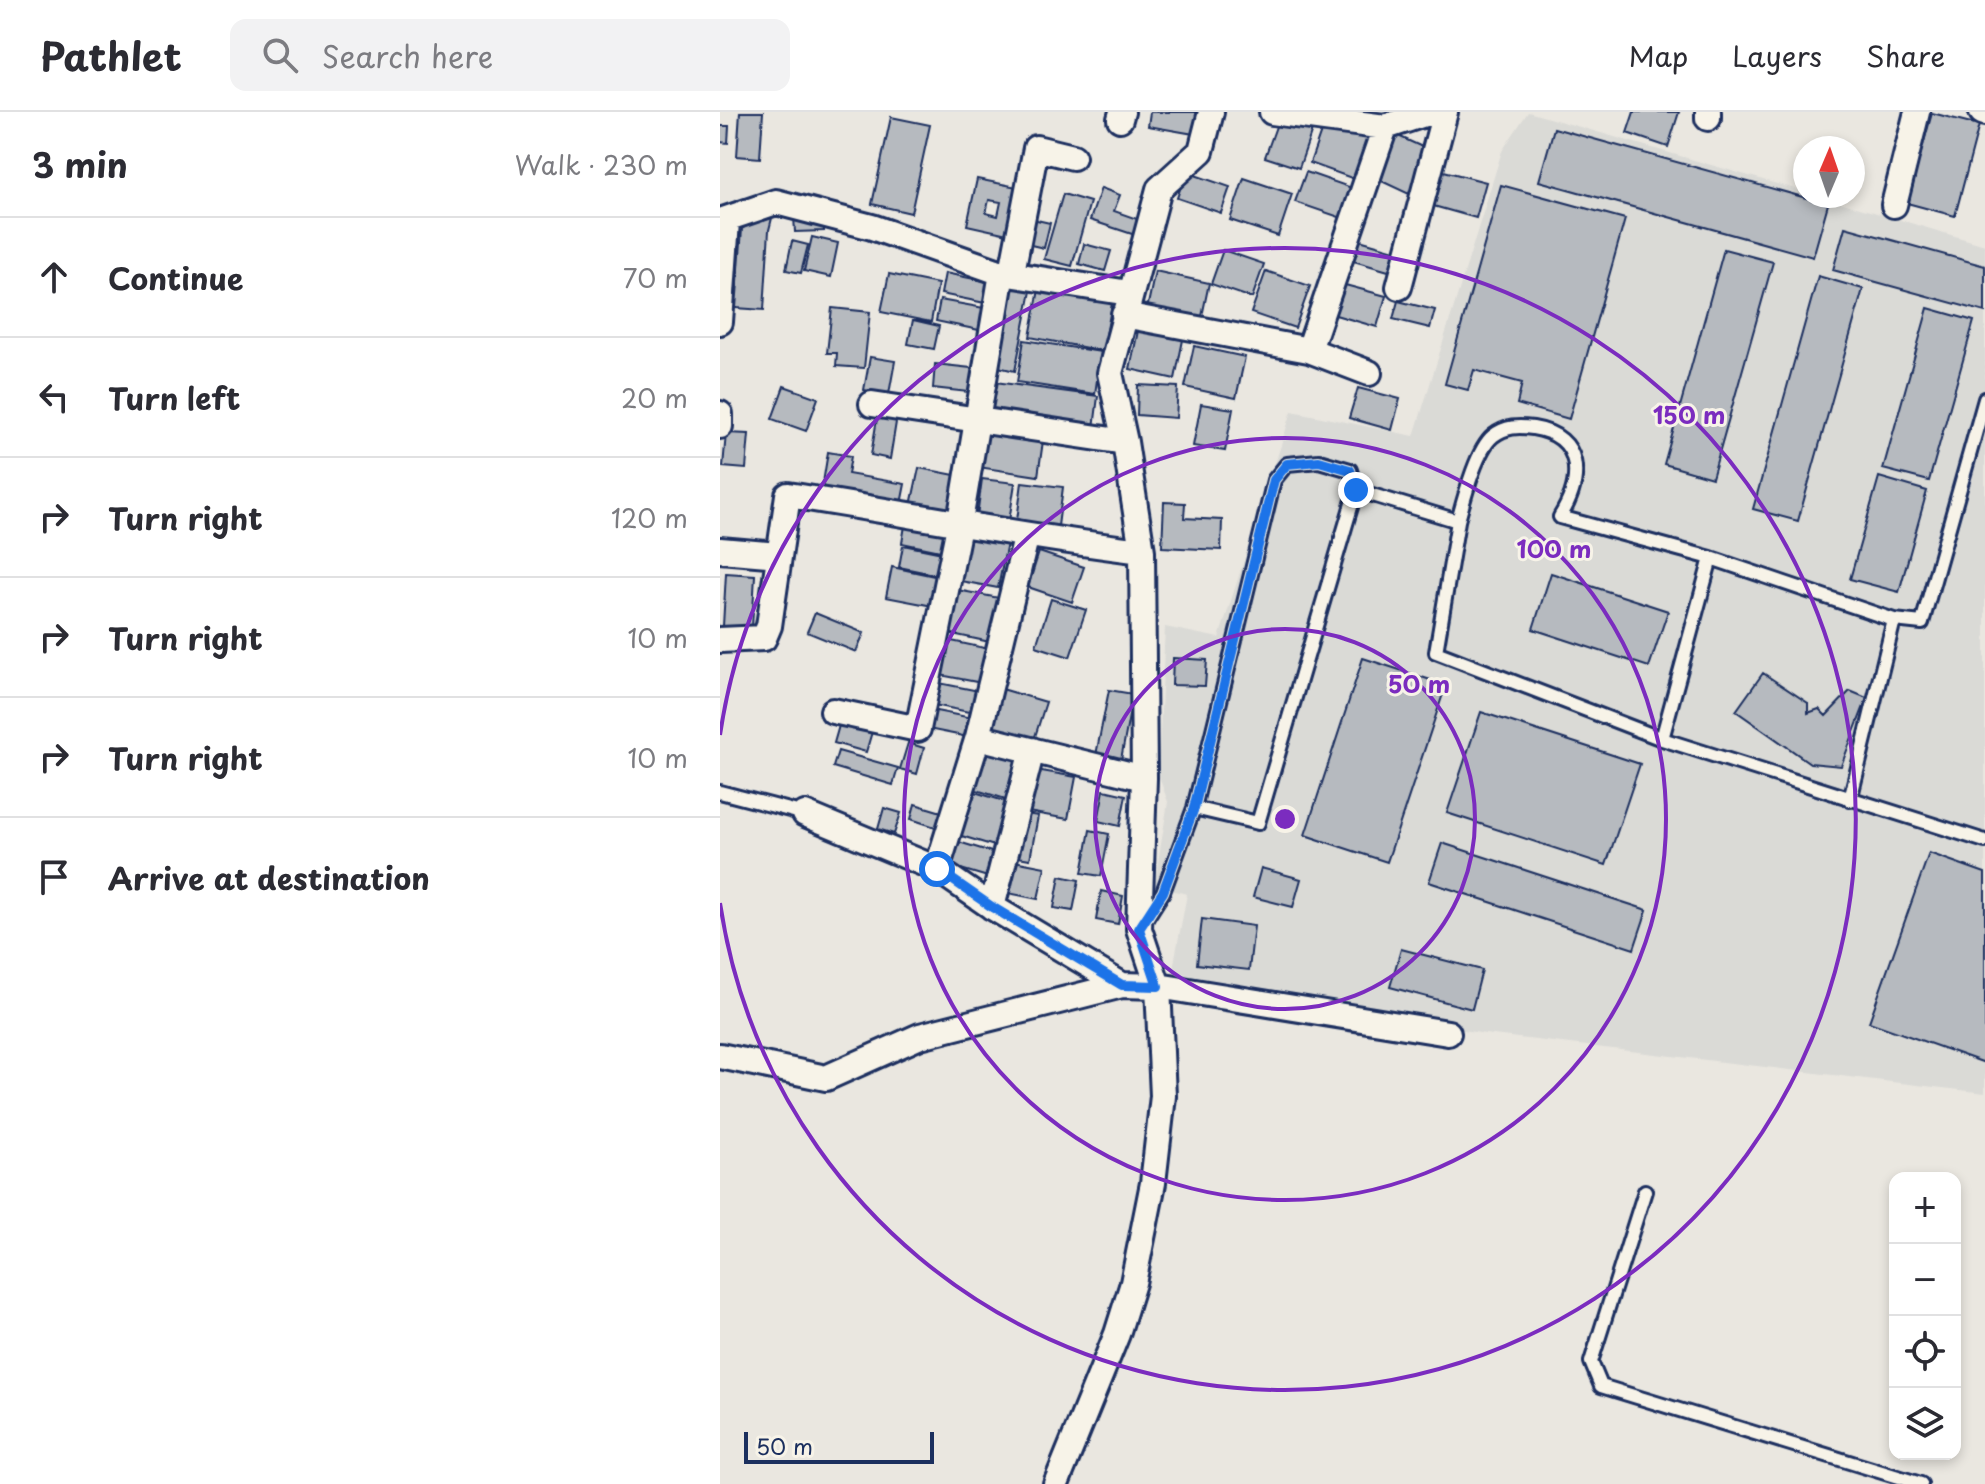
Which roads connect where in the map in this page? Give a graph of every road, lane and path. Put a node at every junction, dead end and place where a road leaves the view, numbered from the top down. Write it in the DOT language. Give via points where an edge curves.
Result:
graph roads {
  1 [pos="1211,112"];
  2 [pos="1272,112"];
  3 [pos="1430,112"];
  4 [pos="1445,112"];
  5 [pos="1917,112"];
  6 [pos="1352,116"];
  7 [pos="1385,127"];
  8 [pos="1073,157"];
  9 [pos="1894,205"];
  10 [pos="724,221"];
  11 [pos="1007,272"];
  12 [pos="1399,287"];
  13 [pos="1126,304"];
  14 [pos="720,322"];
  15 [pos="1309,350"];
  16 [pos="1369,373"];
  17 [pos="1985,399"];
  18 [pos="872,404"];
  19 [pos="720,414"];
  20 [pos="974,422"];
  21 [pos="720,426"];
  22 [pos="1125,442"];
  23 [pos="1356,490"];
  24 [pos="960,521"];
  25 [pos="1458,521"];
  26 [pos="1026,538"];
  27 [pos="720,550"];
  28 [pos="1142,551"];
  29 [pos="779,555"];
  30 [pos="1711,558"];
  31 [pos="1894,620"];
  32 [pos="720,640"];
  33 [pos="833,711"];
  34 [pos="978,737"];
  35 [pos="1662,739"];
  36 [pos="1032,750"];
  37 [pos="1144,778"];
  38 [pos="720,792"];
  39 [pos="1850,800"];
  40 [pos="1194,808"];
  41 [pos="805,814"];
  42 [pos="1985,841"];
  43 [pos="937,869"];
  44 [pos="992,907"];
  45 [pos="1139,929"];
  46 [pos="1122,985"];
  47 [pos="1158,986"];
  48 [pos="1448,1033"];
  49 [pos="720,1056"];
  50 [pos="1645,1191"];
  51 [pos="1056,1484"];
  52 [pos="1921,1484"];
  1 -- 13 [label="street" via="1201,151 1159,189"];
  2 -- 6 [label="street"];
  3 -- 7 [label="street"];
  4 -- 12 [label="street"];
  5 -- 9 [label="street"];
  6 -- 7 [label="street"];
  7 -- 15 [label="street"];
  8 -- 11 [label="street" via="1036,148"];
  10 -- 11 [label="street" via="776,202"];
  10 -- 14 [label="street"];
  11 -- 13 [label="street"];
  11 -- 20 [label="street"];
  13 -- 15 [label="street"];
  13 -- 22 [label="street" via="1110,373"];
  15 -- 16 [label="street"];
  17 -- 31 [label="lane" via="1922,623"];
  18 -- 20 [label="street"];
  19 -- 21 [label="street"];
  20 -- 22 [label="street"];
  20 -- 24 [label="street"];
  22 -- 28 [label="street"];
  23 -- 25 [label="lane"];
  23 -- 40 [label="lane" via="1258,823"];
  23 -- 40 [label="lane" via="1350,470 1319,461 1287,464 1274,480"];
  24 -- 26 [label="street"];
  24 -- 29 [label="street" via="788,495"];
  24 -- 33 [label="street" via="918,729"];
  25 -- 30 [label="lane" via="1491,437 1514,426 1554,432 1569,447 1576,469 1571,500 1560,517"];
  25 -- 35 [label="lane" via="1436,652"];
  26 -- 28 [label="street"];
  26 -- 34 [label="street"];
  27 -- 29 [label="street"];
  28 -- 37 [label="street"];
  29 -- 32 [label="street" via="764,638"];
  30 -- 31 [label="lane"];
  30 -- 35 [label="lane"];
  31 -- 39 [label="lane"];
  34 -- 36 [label="street"];
  34 -- 43 [label="street"];
  35 -- 39 [label="lane"];
  36 -- 37 [label="street"];
  36 -- 44 [label="street"];
  37 -- 45 [label="street"];
  38 -- 41 [label="lane"];
  39 -- 42 [label="lane"];
  40 -- 45 [label="lane" via="1163,892"];
  41 -- 43 [label="street"];
  43 -- 44 [label="street"];
  44 -- 46 [label="street"];
  45 -- 47 [label="street"];
  46 -- 47 [label="street"];
  46 -- 49 [label="street" via="920,1036 826,1078"];
  47 -- 48 [label="street"];
  47 -- 51 [label="street" via="1163,1096 1133,1283"];
  50 -- 52 [label="lane" via="1591,1362 1601,1386"];
}
